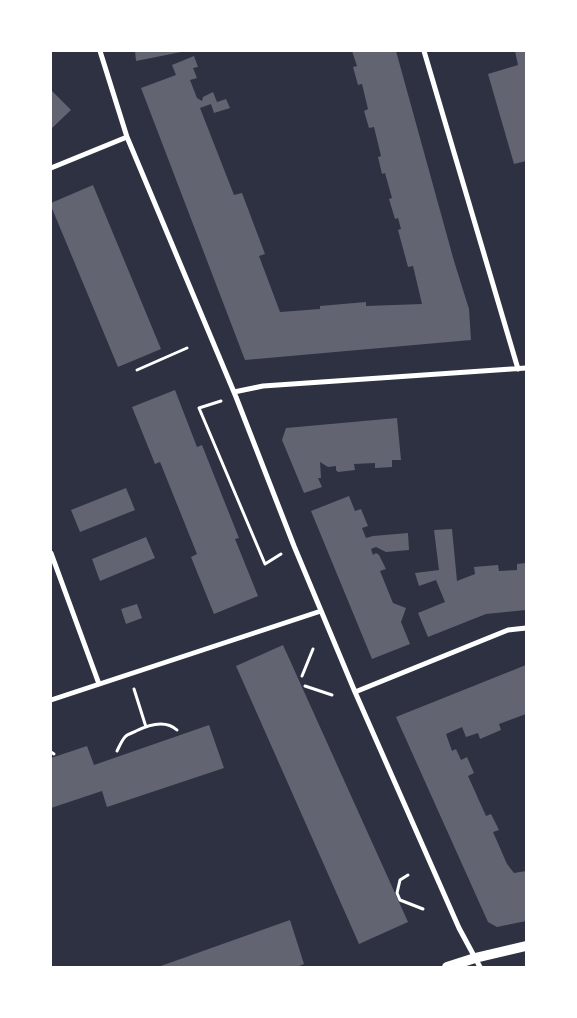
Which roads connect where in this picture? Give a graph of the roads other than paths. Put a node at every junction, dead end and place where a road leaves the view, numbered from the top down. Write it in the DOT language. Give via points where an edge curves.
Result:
graph roads {
  1 [pos="100,51"];
  2 [pos="424,51"];
  3 [pos="127,137"];
  4 [pos="51,168"];
  5 [pos="526,368"];
  6 [pos="518,369"];
  7 [pos="235,394"];
  8 [pos="51,553"];
  9 [pos="321,611"];
  10 [pos="526,628"];
  11 [pos="98,684"];
  12 [pos="355,692"];
  13 [pos="51,700"];
  14 [pos="526,946"];
  15 [pos="478,962"];
  16 [pos="448,967"];
  1 -- 3 [label="street"];
  2 -- 6 [label="street"];
  3 -- 4 [label="street"];
  3 -- 7 [label="street"];
  5 -- 6 [label="street"];
  6 -- 7 [label="street" via="263,386"];
  7 -- 9 [label="street"];
  8 -- 11 [label="street"];
  9 -- 11 [label="street"];
  9 -- 12 [label="street"];
  10 -- 12 [label="street" via="508,630"];
  11 -- 13 [label="street"];
  12 -- 15 [label="street" via="459,928"];
  14 -- 15 [label="main road"];
  15 -- 16 [label="main road"];
}
